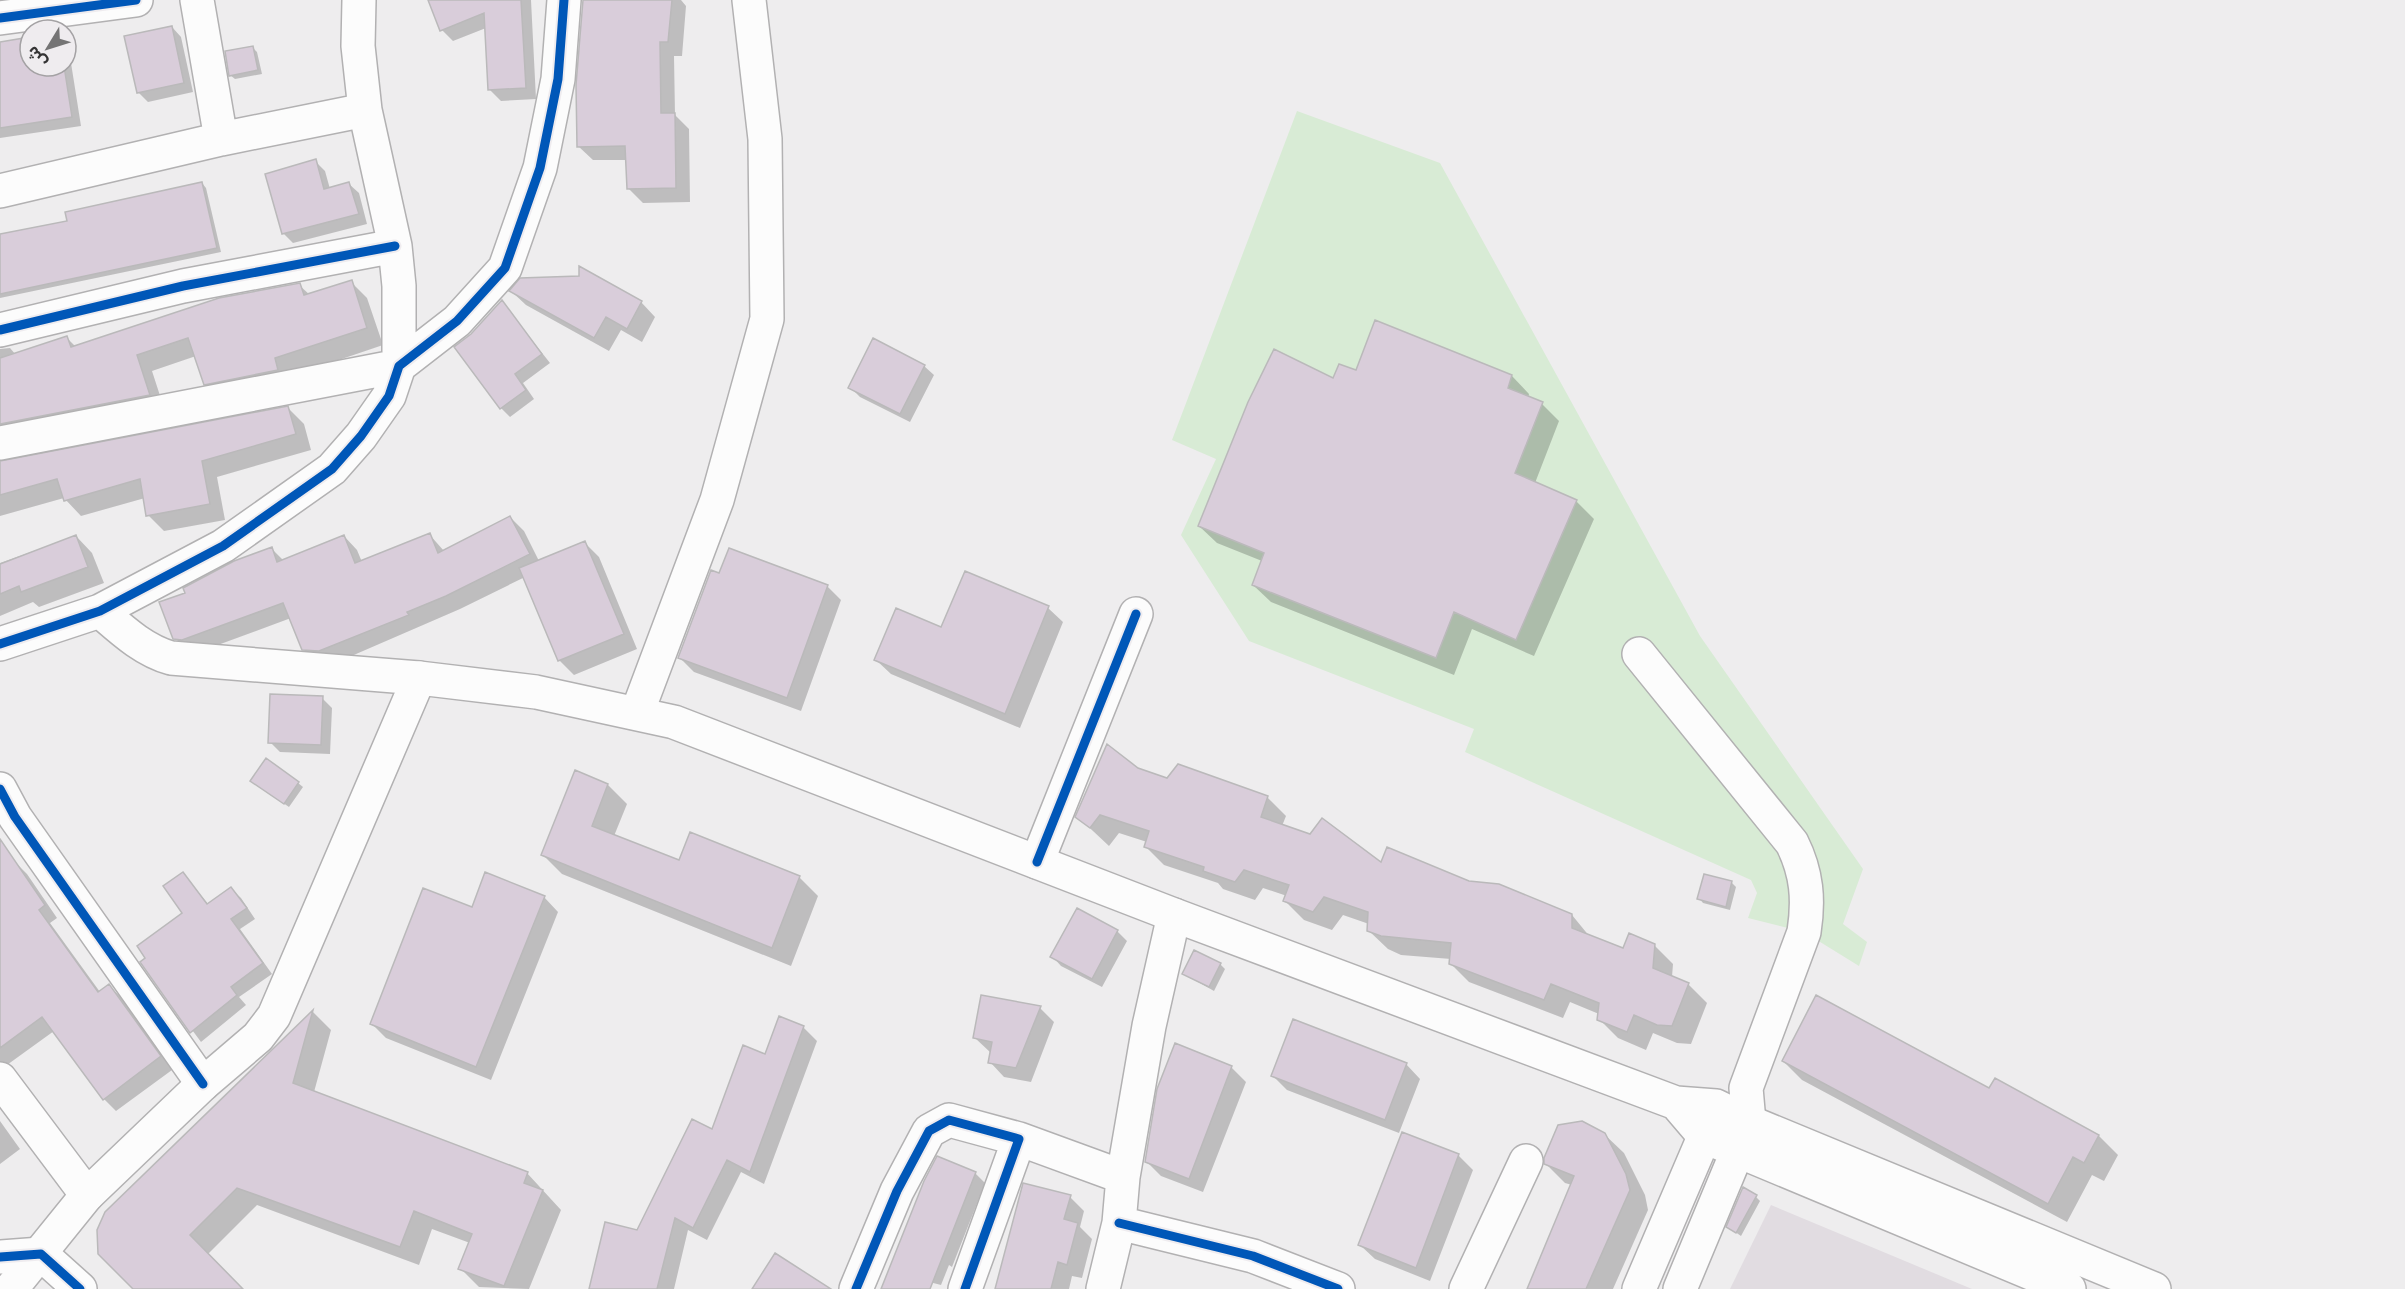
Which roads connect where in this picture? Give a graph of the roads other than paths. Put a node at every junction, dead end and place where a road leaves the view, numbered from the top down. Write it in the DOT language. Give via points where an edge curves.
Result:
graph roads {
  1 [pos="136,0"];
  2 [pos="197,0"];
  3 [pos="359,0"];
  4 [pos="564,0"];
  5 [pos="749,0"];
  6 [pos="0,18"];
  7 [pos="365,110"];
  8 [pos="221,139"];
  9 [pos="0,191"];
  10 [pos="395,246"];
  11 [pos="0,330"];
  12 [pos="399,366"];
  13 [pos="0,443"];
  14 [pos="100,611"];
  15 [pos="1136,614"];
  16 [pos="0,644"];
  17 [pos="1639,654"];
  18 [pos="419,678"];
  19 [pos="637,713"];
  20 [pos="0,789"];
  21 [pos="8,823"];
  22 [pos="1037,862"];
  23 [pos="1174,915"];
  24 [pos="0,1079"];
  25 [pos="203,1084"];
  26 [pos="1746,1088"];
  27 [pos="1676,1102"];
  28 [pos="1716,1106"];
  29 [pos="1749,1122"];
  30 [pos="1705,1137"];
  31 [pos="1019,1139"];
  32 [pos="1738,1152"];
  33 [pos="1527,1161"];
  34 [pos="1123,1177"];
  35 [pos="87,1195"];
  36 [pos="1119,1223"];
  37 [pos="2045,1244"];
  38 [pos="41,1254"];
  39 [pos="0,1257"];
  40 [pos="2034,1274"];
  41 [pos="9,1283"];
  42 [pos="80,1289"];
  43 [pos="856,1289"];
  44 [pos="965,1289"];
  45 [pos="1103,1289"];
  46 [pos="1338,1289"];
  47 [pos="1466,1289"];
  48 [pos="1639,1289"];
  49 [pos="1680,1289"];
  50 [pos="2070,1289"];
  51 [pos="2154,1289"];
  1 -- 6 [label="street"];
  2 -- 8 [label="street"];
  3 -- 7 [label="street" via="358,46"];
  4 -- 12 [label="street" via="558,79 540,168 505,268 457,321"];
  5 -- 19 [label="street" via="765,139 767,319 717,500"];
  7 -- 8 [label="street"];
  7 -- 10 [label="street"];
  8 -- 9 [label="street"];
  10 -- 11 [label="street" via="183,286"];
  10 -- 12 [label="street"];
  12 -- 13 [label="street"];
  12 -- 14 [label="street" via="389,396 332,469 224,546"];
  14 -- 16 [label="street"];
  14 -- 18 [label="street" via="139,644 171,658"];
  15 -- 22 [label="street"];
  17 -- 26 [label="street" via="1792,843 1806,878 1804,932"];
  18 -- 19 [label="street" via="536,692"];
  18 -- 25 [label="street" via="274,1016 258,1037"];
  19 -- 22 [label="street" via="674,722"];
  20 -- 21 [label="street"];
  21 -- 25 [label="street"];
  22 -- 23 [label="street"];
  23 -- 27 [label="street"];
  23 -- 34 [label="street" via="1149,1026"];
  24 -- 35 [label="street"];
  25 -- 35 [label="street"];
  26 -- 28 [label="street"];
  26 -- 29 [label="street"];
  27 -- 28 [label="street"];
  27 -- 30 [label="street"];
  28 -- 29 [label="street"];
  28 -- 30 [label="street"];
  29 -- 32 [label="street"];
  29 -- 37 [label="street"];
  30 -- 32 [label="street"];
  30 -- 48 [label="street"];
  31 -- 34 [label="street"];
  31 -- 43 [label="street" via="949,1120 930,1131 897,1191"];
  31 -- 44 [label="street"];
  32 -- 40 [label="street"];
  32 -- 49 [label="street"];
  33 -- 47 [label="street"];
  34 -- 36 [label="street"];
  35 -- 38 [label="street"];
  36 -- 45 [label="street"];
  36 -- 46 [label="street" via="1253,1256"];
  37 -- 40 [label="street"];
  37 -- 51 [label="street"];
  38 -- 39 [label="street"];
  38 -- 41 [label="street"];
  38 -- 42 [label="street"];
  40 -- 50 [label="street"];
}
